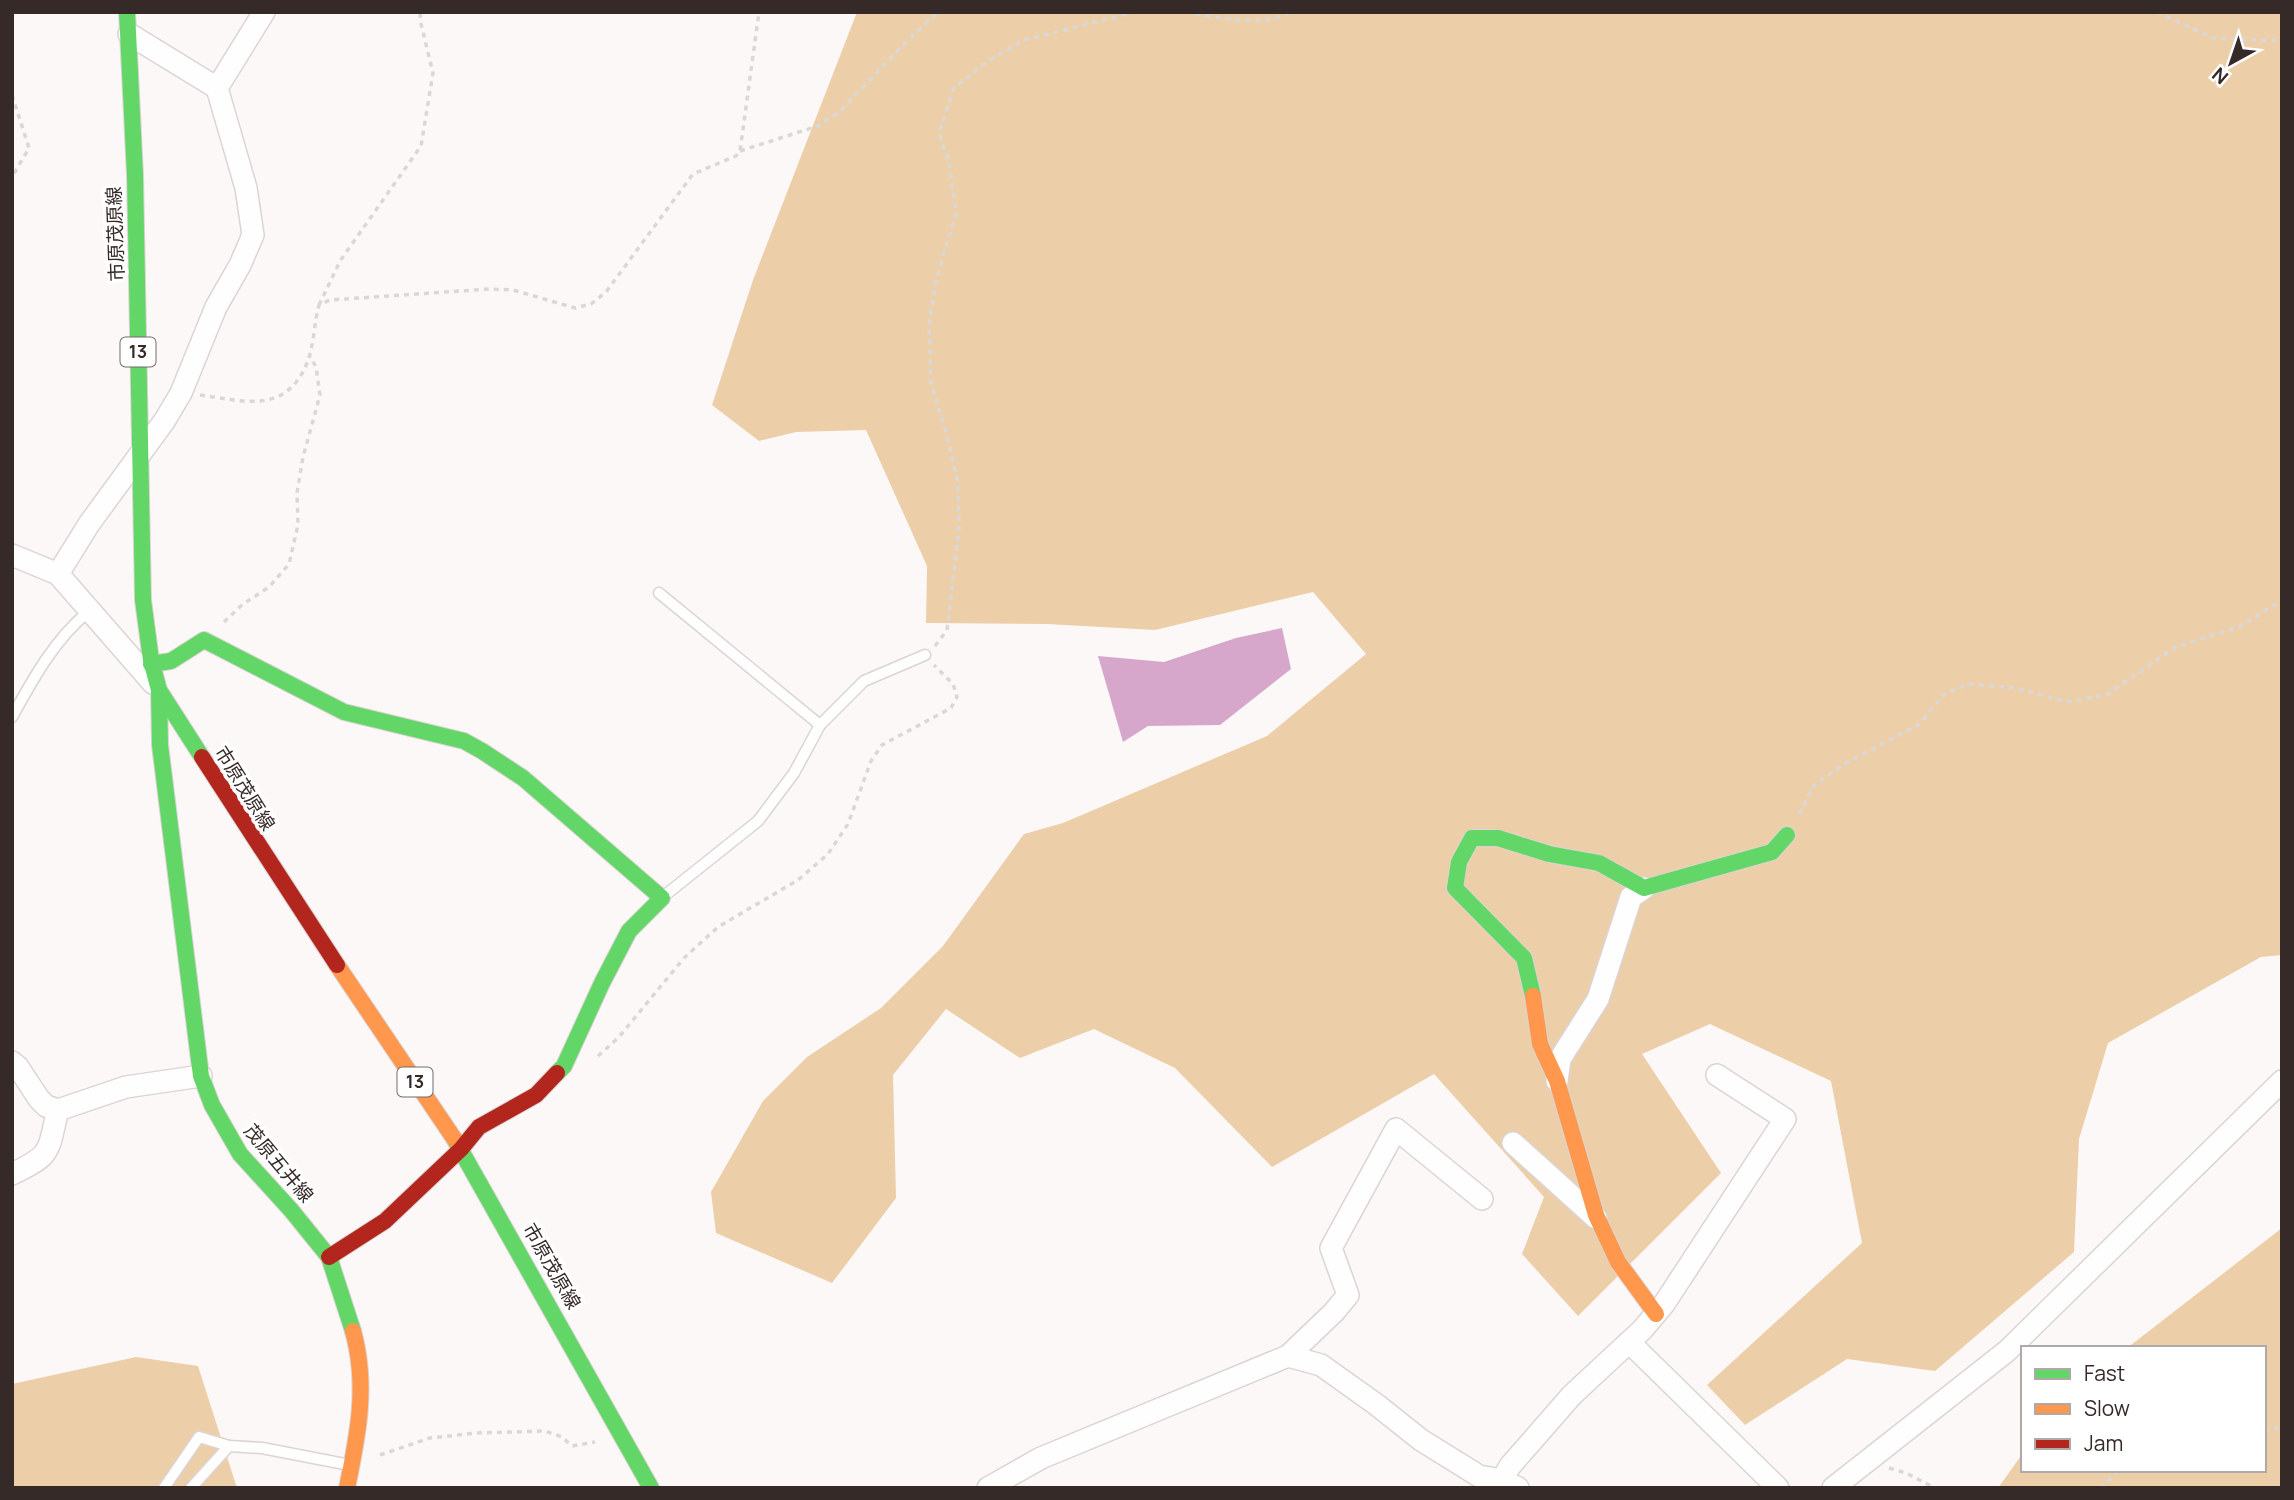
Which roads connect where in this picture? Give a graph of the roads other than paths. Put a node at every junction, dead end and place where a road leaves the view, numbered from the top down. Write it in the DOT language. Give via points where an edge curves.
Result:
graph roads {
  1 [pos="127,12"];
  2 [pos="264,12"];
  3 [pos="129,34"];
  4 [pos="217,88"];
  5 [pos="140,452"];
  6 [pos="12,555"];
  7 [pos="58,574"];
  8 [pos="659,593"];
  9 [pos="88,612"];
  10 [pos="925,655"];
  11 [pos="151,664"];
  12 [pos="159,690"];
  13 [pos="12,717"];
  14 [pos="820,725"];
  15 [pos="1787,835"];
  16 [pos="1644,888"];
  17 [pos="662,898"];
  18 [pos="12,1062"];
  19 [pos="1717,1074"];
  20 [pos="201,1076"];
  21 [pos="1557,1081"];
  22 [pos="2282,1082"];
  23 [pos="58,1110"];
  24 [pos="1513,1143"];
  25 [pos="461,1149"];
  26 [pos="12,1174"];
  27 [pos="1482,1199"];
  28 [pos="1600,1222"];
  29 [pos="329,1257"];
  30 [pos="1656,1314"];
  31 [pos="1629,1342"];
  32 [pos="1287,1356"];
  33 [pos="229,1446"];
  34 [pos="352,1465"];
  35 [pos="1474,1482"];
  36 [pos="1510,1484"];
  37 [pos="164,1488"];
  38 [pos="191,1488"];
  39 [pos="347,1488"];
  40 [pos="651,1488"];
  41 [pos="988,1488"];
  42 [pos="1779,1488"];
  43 [pos="1833,1488"];
  1 -- 3 [label="main road, 市原茂原線 / 13"];
  2 -- 4 [label="street"];
  3 -- 4 [label="street"];
  3 -- 5 [label="main road, 市原茂原線 / 13"];
  4 -- 5 [label="street" via="246,188 253,235 216,307 181,393"];
  5 -- 7 [label="street"];
  5 -- 11 [label="main road, 市原茂原線 / 13" via="142,572"];
  6 -- 7 [label="street"];
  7 -- 9 [label="street"];
  8 -- 14 [label="lane"];
  9 -- 12 [label="street"];
  9 -- 13 [label="lane" via="38,669"];
  10 -- 14 [label="lane" via="864,681"];
  11 -- 12 [label="main road, 市原茂原線 / 13"];
  11 -- 17 [label="main road" via="170,661 204,640 344,712 464,741 523,778"];
  12 -- 20 [label="main road, 茂原五井線" via="162,757"];
  12 -- 25 [label="main road, 市原茂原線 / 13" via="307,923"];
  14 -- 17 [label="lane" via="794,773 758,821"];
  15 -- 16 [label="main road" via="1772,852"];
  16 -- 21 [label="street" via="1631,897 1598,999 1560,1059"];
  16 -- 21 [label="main road" via="1599,863 1498,838 1472,838 1463,850 1455,871 1455,888 1524,958 1540,1044"];
  17 -- 25 [label="main road" via="629,931 564,1066 536,1095 479,1127"];
  18 -- 23 [label="street" via="39,1099"];
  19 -- 30 [label="street" via="1785,1119"];
  20 -- 23 [label="street" via="126,1087"];
  20 -- 29 [label="main road, 茂原五井線" via="240,1154"];
  21 -- 28 [label="main road"];
  22 -- 43 [label="street" via="2007,1351"];
  23 -- 26 [label="street" via="47,1153"];
  24 -- 28 [label="street"];
  25 -- 29 [label="main road" via="385,1221"];
  25 -- 40 [label="main road, 市原茂原線 / 13"];
  27 -- 32 [label="street" via="1396,1129 1331,1248 1348,1295"];
  28 -- 30 [label="main road" via="1618,1262"];
  29 -- 34 [label="main road, 茂原五井線" via="359,1352 362,1396"];
  30 -- 31 [label="street"];
  31 -- 36 [label="street" via="1572,1395 1510,1465"];
  31 -- 42 [label="street"];
  32 -- 35 [label="street" via="1321,1365"];
  32 -- 41 [label="street" via="1041,1458"];
  33 -- 34 [label="lane" via="262,1447"];
  33 -- 37 [label="lane" via="199,1437"];
  33 -- 38 [label="lane"];
  34 -- 39 [label="main road, 茂原五井線"];
  35 -- 36 [label="street"];
}
